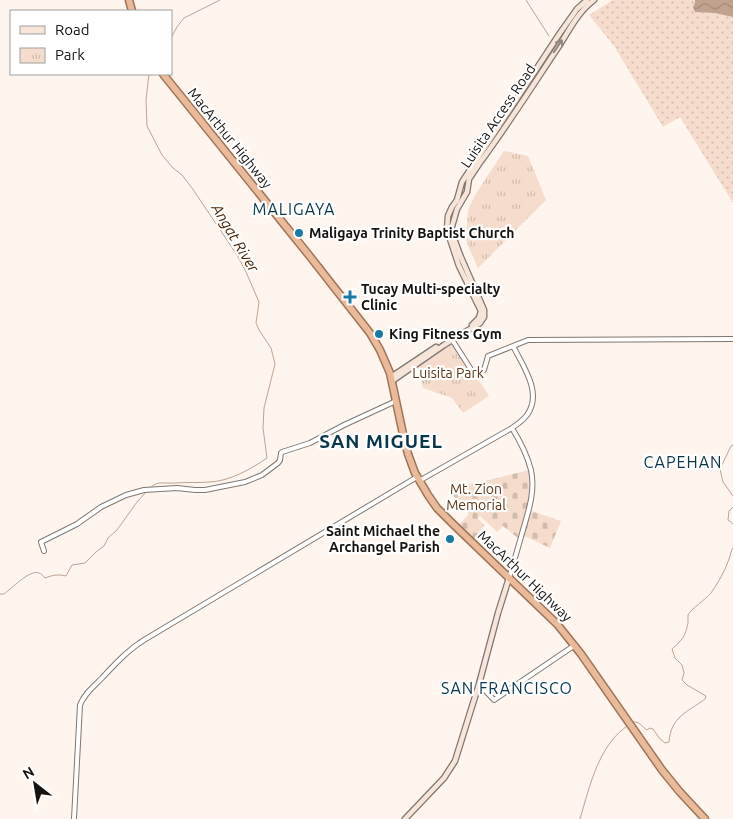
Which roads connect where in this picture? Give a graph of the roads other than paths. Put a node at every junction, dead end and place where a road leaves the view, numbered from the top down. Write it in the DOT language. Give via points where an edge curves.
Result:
graph roads {
  1 [pos="587,0"];
  2 [pos="594,0"];
  3 [pos="164,75"];
  4 [pos="451,339"];
  5 [pos="733,339"];
  6 [pos="513,346"];
  7 [pos="391,379"];
  8 [pos="396,401"];
  9 [pos="512,428"];
  10 [pos="418,479"];
  11 [pos="44,551"];
  12 [pos="509,578"];
  13 [pos="575,645"];
  14 [pos="479,684"];
  15 [pos="74,819"];
  16 [pos="405,819"];
  17 [pos="705,819"];
  1 -- 4 [label="main road, Luisita Access Road" via="560,33 462,182 450,212 448,234 480,311 477,322"];
  4 -- 2 [label="main road, Luisita Access Road, one-way" via="480,323 484,317 483,305 451,230 469,179 574,21"];
  3 -- 7 [label="highway, MacArthur Highway" via="370,333"];
  4 -- 6 [label="street" via="474,373 484,370 488,356"];
  4 -- 7 [label="main road, Luisita Access Road"];
  5 -- 6 [label="street" via="528,340"];
  6 -- 9 [label="street" via="530,381 533,395 529,413"];
  7 -- 8 [label="highway, MacArthur Highway"];
  8 -- 10 [label="highway, MacArthur Highway" via="408,454"];
  8 -- 11 [label="street" via="310,443 282,452 278,463 249,481 201,490 147,490 122,496 41,542"];
  9 -- 10 [label="street"];
  9 -- 12 [label="street" via="526,453 532,496"];
  10 -- 12 [label="highway, MacArthur Highway" via="445,516"];
  10 -- 15 [label="street" via="144,640 120,659 80,705"];
  12 -- 13 [label="highway, MacArthur Highway"];
  12 -- 14 [label="main road"];
  13 -- 14 [label="street" via="494,700"];
  13 -- 17 [label="highway, MacArthur Highway" via="662,770"];
  14 -- 16 [label="main road" via="452,765 444,778"];
}
